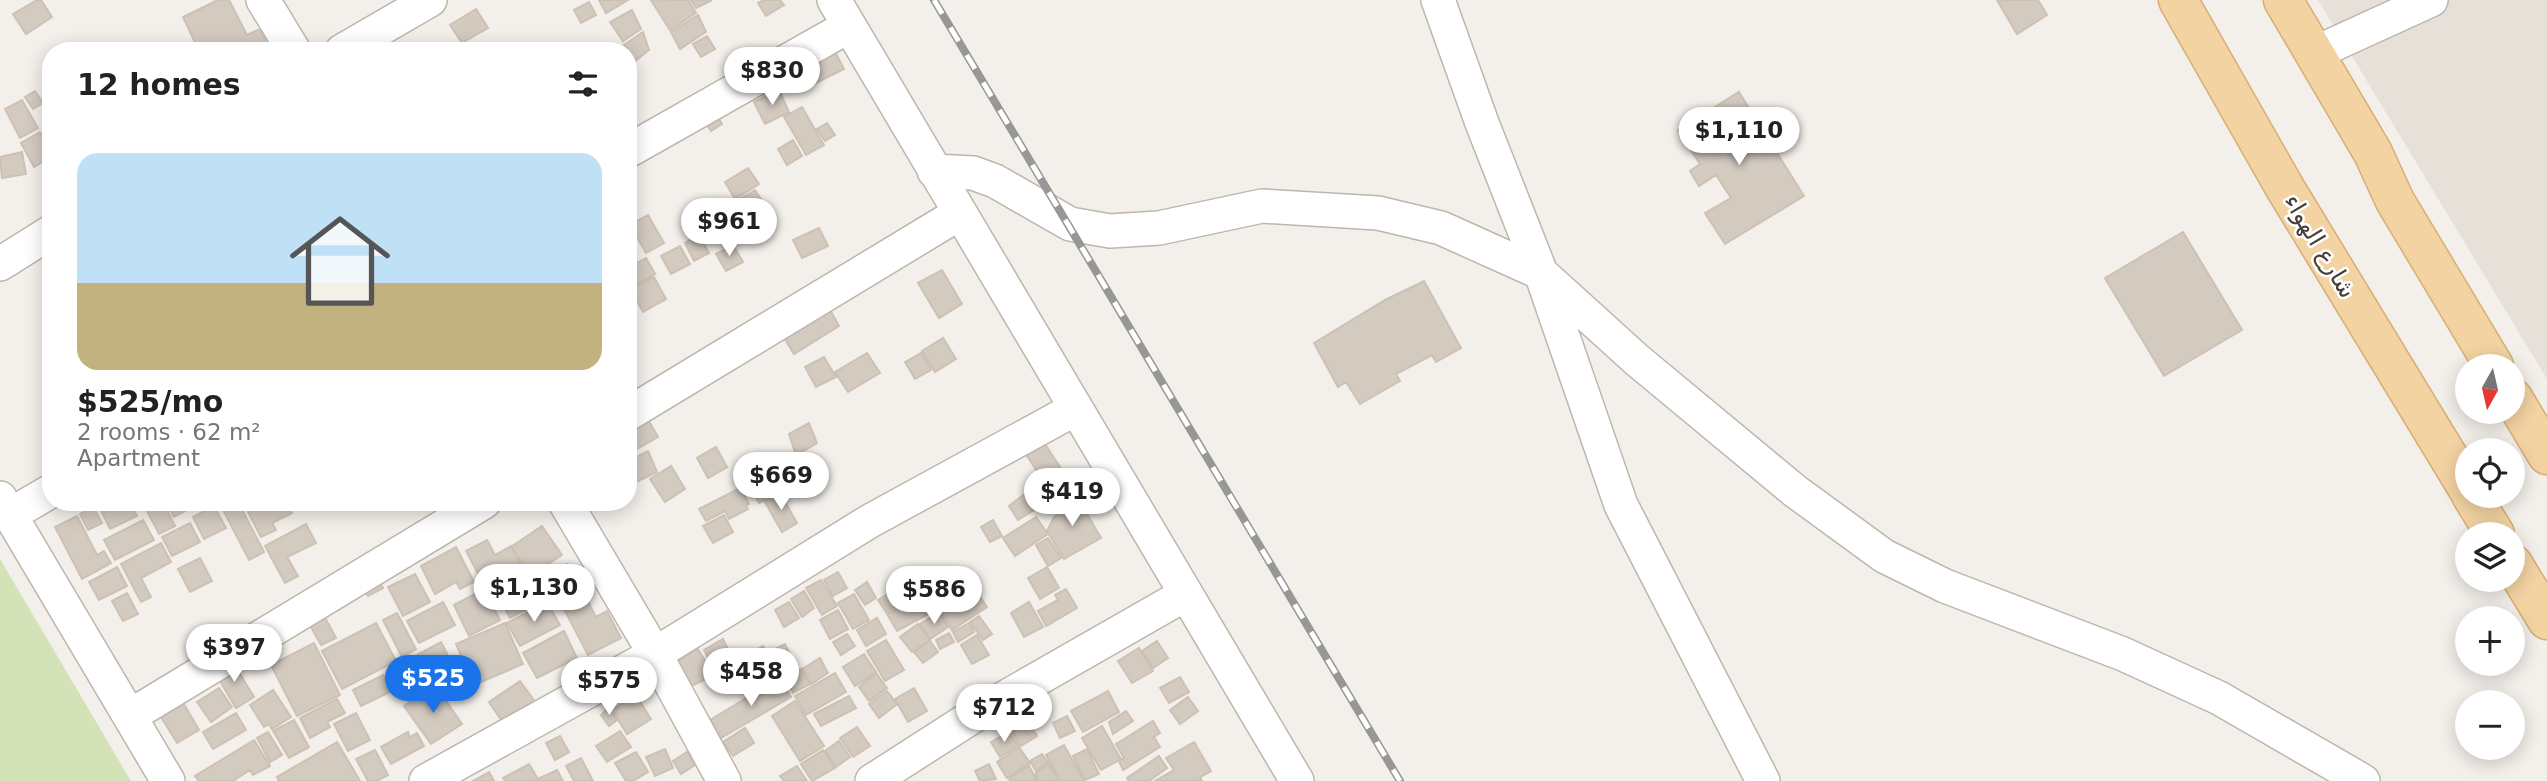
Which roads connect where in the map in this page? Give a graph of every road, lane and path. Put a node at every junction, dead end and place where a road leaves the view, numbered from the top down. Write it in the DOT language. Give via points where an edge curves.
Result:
graph roads {
  1 [pos="263,0"];
  2 [pos="430,0"];
  3 [pos="1438,0"];
  4 [pos="2178,0"];
  5 [pos="2283,0"];
  6 [pos="2431,0"];
  7 [pos="841,13"];
  8 [pos="289,42"];
  9 [pos="358,42"];
  10 [pos="2315,53"];
  11 [pos="637,144"];
  12 [pos="934,171"];
  13 [pos="960,213"];
  14 [pos="42,238"];
  15 [pos="0,264"];
  16 [pos="1541,272"];
  17 [pos="2487,354"];
  18 [pos="637,409"];
  19 [pos="1075,409"];
  20 [pos="2525,418"];
  21 [pos="2547,455"];
  22 [pos="2455,468"];
  23 [pos="42,494"];
  24 [pos="5,506"];
  25 [pos="469,511"];
  26 [pos="570,511"];
  27 [pos="2525,584"];
  28 [pos="1186,594"];
  29 [pos="2547,620"];
  30 [pos="655,654"];
  31 [pos="130,716"];
  32 [pos="168,781"];
  33 [pos="426,781"];
  34 [pos="724,781"];
  35 [pos="872,781"];
  36 [pos="1297,781"];
  37 [pos="1763,781"];
  38 [pos="2364,781"];
  1 -- 8 [label="street"];
  2 -- 9 [label="street"];
  3 -- 16 [label="street"];
  4 -- 22 [label="main road, شارع الهواء"];
  5 -- 10 [label="main road"];
  6 -- 10 [label="street"];
  7 -- 11 [label="street"];
  7 -- 12 [label="street"];
  10 -- 17 [label="main road" via="2395,201"];
  12 -- 13 [label="street"];
  12 -- 16 [label="street" via="973,173 1070,224 1111,231 1159,228 1262,206 1378,213 1441,228"];
  13 -- 18 [label="street"];
  13 -- 19 [label="street"];
  14 -- 15 [label="street"];
  16 -- 37 [label="street" via="1621,505"];
  16 -- 38 [label="street" via="1637,360 1795,491 1884,556 1945,586 2123,654 2219,698"];
  19 -- 28 [label="street"];
  19 -- 30 [label="street" via="870,521"];
  20 -- 21 [label="main road"];
  23 -- 24 [label="street"];
  24 -- 31 [label="street"];
  25 -- 31 [label="street"];
  26 -- 30 [label="street"];
  27 -- 29 [label="main road"];
  28 -- 35 [label="street" via="978,713"];
  28 -- 36 [label="street"];
  30 -- 33 [label="street"];
  30 -- 34 [label="street"];
  31 -- 32 [label="street"];
}
